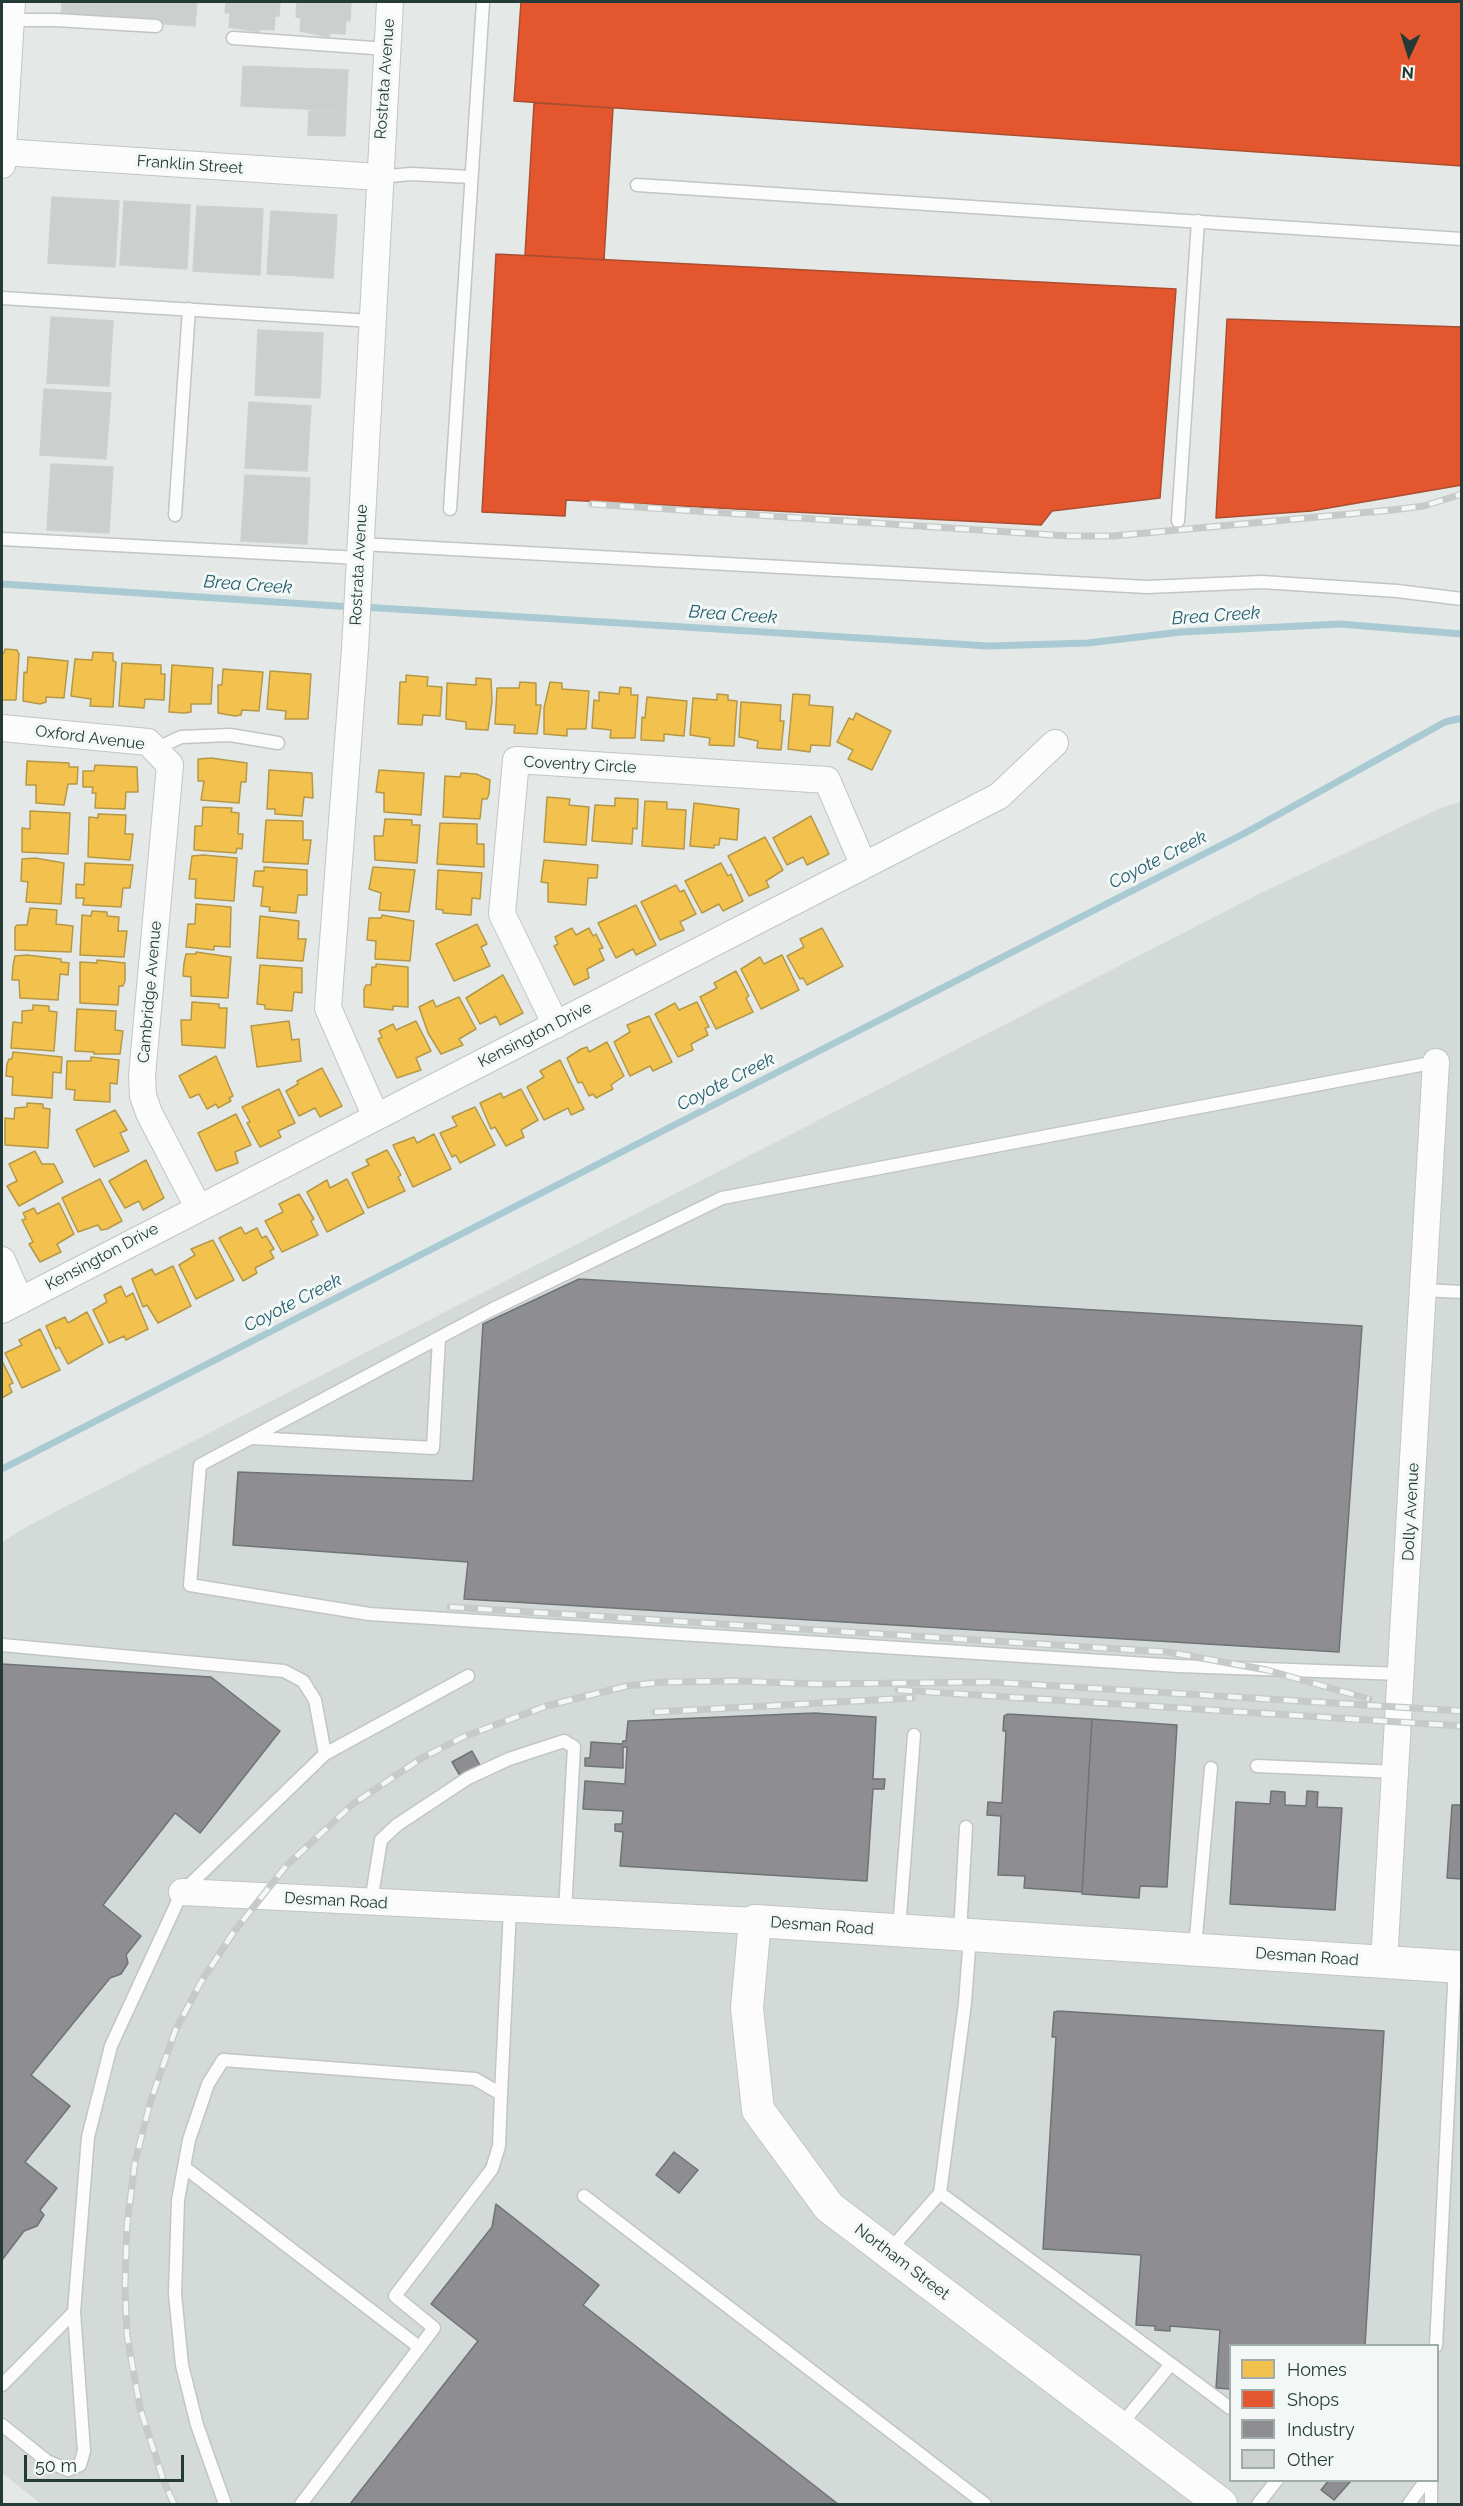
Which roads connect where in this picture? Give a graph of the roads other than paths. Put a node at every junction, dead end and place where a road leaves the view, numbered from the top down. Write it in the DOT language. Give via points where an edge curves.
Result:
graph roads {
  1 [pos="390,2"];
  2 [pos="483,2"];
  3 [pos="11,11"];
  4 [pos="156,26"];
  5 [pos="233,38"];
  6 [pos="387,49"];
  7 [pos="2,152"];
  8 [pos="2,165"];
  9 [pos="379,177"];
  10 [pos="471,177"];
  11 [pos="637,185"];
  12 [pos="1198,221"];
  13 [pos="1461,239"];
  14 [pos="2,298"];
  15 [pos="189,309"];
  16 [pos="372,321"];
  17 [pos="450,509"];
  18 [pos="175,515"];
  19 [pos="1178,520"];
  20 [pos="2,539"];
  21 [pos="360,554"];
  22 [pos="1461,599"];
  23 [pos="2,728"];
  24 [pos="278,743"];
  25 [pos="1055,743"];
  26 [pos="162,757"];
  27 [pos="863,864"];
  28 [pos="556,1025"];
  29 [pos="1436,1062"];
  30 [pos="376,1117"];
  31 [pos="198,1207"];
  32 [pos="2,1260"];
  33 [pos="1423,1290"];
  34 [pos="1461,1292"];
  35 [pos="11,1305"];
  36 [pos="439,1338"];
  37 [pos="252,1438"];
  38 [pos="2,1645"];
  39 [pos="1402,1674"];
  40 [pos="468,1676"];
  41 [pos="914,1736"];
  42 [pos="325,1754"];
  43 [pos="1257,1766"];
  44 [pos="1211,1768"];
  45 [pos="1396,1772"];
  46 [pos="966,1827"];
  47 [pos="182,1892"];
  48 [pos="371,1902"];
  49 [pos="510,1909"];
  50 [pos="566,1912"];
  51 [pos="755,1921"];
  52 [pos="899,1930"];
  53 [pos="965,1935"];
  54 [pos="1195,1950"];
  55 [pos="1384,1962"];
  56 [pos="1458,1967"];
  57 [pos="501,2094"];
  58 [pos="184,2167"];
  59 [pos="940,2193"];
  60 [pos="584,2196"];
  61 [pos="888,2252"];
  62 [pos="74,2312"];
  63 [pos="1436,2344"];
  64 [pos="419,2347"];
  65 [pos="1171,2364"];
  66 [pos="2,2385"];
  67 [pos="1229,2407"];
  68 [pos="2,2425"];
  69 [pos="1120,2426"];
  70 [pos="1276,2482"];
  71 [pos="1425,2482"];
  72 [pos="1431,2482"];
  73 [pos="225,2505"];
  74 [pos="301,2505"];
  75 [pos="985,2505"];
  76 [pos="1221,2505"];
  77 [pos="1258,2505"];
  78 [pos="1409,2505"];
  79 [pos="1431,2505"];
  1 -- 6 [label="street, Rostrata Avenue"];
  2 -- 10 [label="lane"];
  3 -- 4 [label="lane" via="55,20"];
  3 -- 7 [label="street"];
  5 -- 6 [label="lane"];
  6 -- 9 [label="street, Rostrata Avenue"];
  7 -- 8 [label="street"];
  7 -- 9 [label="street, Franklin Street"];
  9 -- 10 [label="lane"];
  9 -- 16 [label="street, Rostrata Avenue"];
  10 -- 17 [label="lane"];
  11 -- 12 [label="lane"];
  12 -- 13 [label="lane"];
  12 -- 19 [label="lane"];
  14 -- 15 [label="lane"];
  15 -- 16 [label="lane"];
  15 -- 18 [label="lane"];
  16 -- 21 [label="street, Rostrata Avenue"];
  20 -- 21 [label="lane"];
  21 -- 22 [label="lane" via="1147,587 1262,582"];
  21 -- 30 [label="street, Rostrata Avenue" via="328,1008"];
  23 -- 26 [label="street, Oxford Avenue" via="148,742"];
  24 -- 26 [label="lane" via="230,735 181,736"];
  25 -- 27 [label="street, Kensington Drive" via="999,796"];
  26 -- 31 [label="street, Cambridge Avenue" via="143,1096"];
  27 -- 28 [label="street, Kensington Drive"];
  27 -- 28 [label="street, Coventry Circle" via="826,780 516,760 502,914"];
  28 -- 30 [label="street, Kensington Drive"];
  29 -- 33 [label="street, Dolly Avenue"];
  29 -- 36 [label="lane" via="722,1198"];
  30 -- 31 [label="street, Kensington Drive"];
  31 -- 35 [label="street, Kensington Drive"];
  32 -- 35 [label="street"];
  33 -- 34 [label="lane"];
  33 -- 39 [label="street, Dolly Avenue"];
  36 -- 37 [label="lane"];
  36 -- 37 [label="lane" via="433,1448"];
  37 -- 39 [label="lane" via="200,1465 190,1585 369,1614 1179,1666"];
  38 -- 42 [label="lane" via="284,1671 303,1681 315,1700"];
  39 -- 45 [label="street, Dolly Avenue"];
  40 -- 42 [label="lane"];
  41 -- 52 [label="lane"];
  42 -- 47 [label="lane"];
  43 -- 45 [label="lane"];
  44 -- 54 [label="lane"];
  45 -- 55 [label="street, Dolly Avenue"];
  46 -- 53 [label="lane"];
  47 -- 48 [label="street, Desman Road"];
  47 -- 62 [label="lane" via="111,2046 90,2125"];
  48 -- 49 [label="street, Desman Road"];
  48 -- 50 [label="lane" via="381,1840 397,1825 468,1778 564,1741 574,1747"];
  49 -- 50 [label="street, Desman Road"];
  49 -- 57 [label="lane"];
  50 -- 51 [label="street, Desman Road"];
  51 -- 52 [label="street, Desman Road"];
  51 -- 61 [label="street, Northam Street" via="747,2008 758,2110 829,2207"];
  52 -- 53 [label="street, Desman Road"];
  53 -- 54 [label="street, Desman Road"];
  53 -- 59 [label="lane" via="965,2004"];
  54 -- 55 [label="street, Desman Road"];
  55 -- 56 [label="street, Desman Road"];
  56 -- 63 [label="lane"];
  57 -- 58 [label="lane" via="475,2079 223,2060 208,2084"];
  57 -- 64 [label="lane" via="499,2146 492,2169 395,2296 434,2328"];
  58 -- 64 [label="lane"];
  58 -- 73 [label="lane" via="178,2200 175,2294 181,2358 197,2426"];
  59 -- 61 [label="lane"];
  59 -- 65 [label="lane"];
  60 -- 75 [label="lane"];
  61 -- 69 [label="street, Northam Street"];
  62 -- 66 [label="lane"];
  62 -- 68 [label="lane" via="84,2451 80,2465 68,2470 47,2461"];
  64 -- 74 [label="lane"];
  65 -- 67 [label="lane"];
  65 -- 69 [label="lane"];
  69 -- 76 [label="street, Northam Street"];
  70 -- 77 [label="lane"];
  71 -- 78 [label="lane"];
  72 -- 79 [label="lane"];
}
